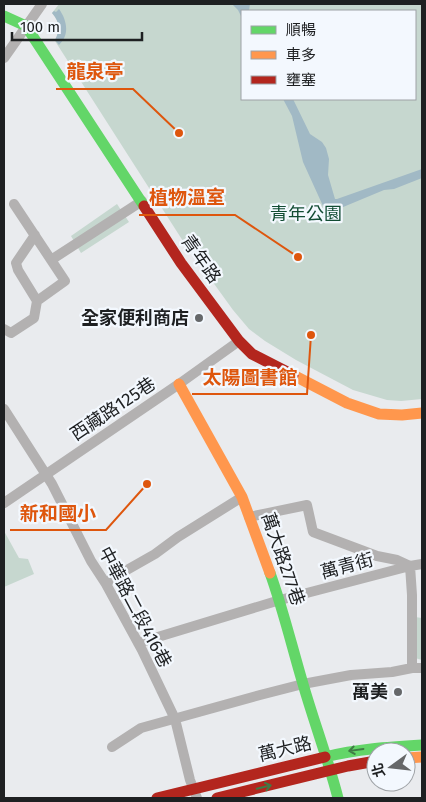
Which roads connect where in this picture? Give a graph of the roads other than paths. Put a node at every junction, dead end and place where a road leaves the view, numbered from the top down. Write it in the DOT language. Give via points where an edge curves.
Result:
graph roads {
  1 [pos="42,4"];
  2 [pos="4,16"];
  3 [pos="26,26"];
  4 [pos="4,58"];
  5 [pos="142,201"];
  6 [pos="14,204"];
  7 [pos="35,235"];
  8 [pos="51,260"];
  9 [pos="37,301"];
  10 [pos="6,334"];
  11 [pos="239,341"];
  12 [pos="179,384"];
  13 [pos="4,409"];
  14 [pos="422,413"];
  15 [pos="47,475"];
  16 [pos="242,497"];
  17 [pos="4,503"];
  18 [pos="249,517"];
  19 [pos="422,564"];
  20 [pos="410,566"];
  21 [pos="106,584"];
  22 [pos="280,600"];
  23 [pos="138,643"];
  24 [pos="417,668"];
  25 [pos="304,684"];
  26 [pos="175,719"];
  27 [pos="422,745"];
  28 [pos="112,747"];
  29 [pos="327,757"];
  30 [pos="366,763"];
  31 [pos="331,770"];
  32 [pos="196,793"];
  33 [pos="157,798"];
  34 [pos="217,798"];
  35 [pos="338,798"];
  1 -- 3 [label="street"];
  2 -- 3 [label="street"];
  3 -- 4 [label="street"];
  3 -- 5 [label="street, 青年路"];
  5 -- 8 [label="street"];
  5 -- 11 [label="street, 青年路" via="181,263"];
  6 -- 7 [label="street"];
  7 -- 8 [label="street"];
  7 -- 9 [label="street" via="16,263"];
  8 -- 9 [label="street" via="66,282"];
  9 -- 10 [label="street" via="34,318"];
  11 -- 12 [label="street, 西藏路125巷"];
  11 -- 14 [label="street, 青年路" via="252,354 347,403 379,414"];
  12 -- 15 [label="street, 西藏路125巷"];
  12 -- 16 [label="street, 萬大路277巷"];
  13 -- 15 [label="street, 中華路二段416巷"];
  15 -- 17 [label="street, 西藏路125巷"];
  15 -- 21 [label="street, 中華路二段416巷"];
  16 -- 18 [label="street, 萬大路277巷"];
  16 -- 21 [label="street"];
  18 -- 20 [label="street" via="307,505 313,532"];
  18 -- 22 [label="street, 萬大路277巷"];
  19 -- 20 [label="street, 萬青街"];
  20 -- 22 [label="street, 萬青街"];
  20 -- 24 [label="street"];
  21 -- 23 [label="street, 中華路二段416巷"];
  22 -- 23 [label="street, 萬青街"];
  22 -- 25 [label="street, 萬大路277巷"];
  23 -- 26 [label="street, 中華路二段416巷"];
  24 -- 25 [label="street"];
  25 -- 26 [label="street"];
  25 -- 29 [label="street, 萬大路277巷"];
  26 -- 28 [label="street" via="141,728"];
  26 -- 32 [label="street, 中華路二段416巷"];
  27 -- 29 [label="street, 萬大路, one-way" via="374,748"];
  29 -- 31 [label="street, 萬大路277巷"];
  29 -- 32 [label="street, 萬大路"];
  30 -- 31 [label="street, 萬大路"];
  34 -- 31 [label="street, 萬大路, one-way"];
  31 -- 35 [label="street, 萬大路277巷"];
  32 -- 33 [label="street, 萬大路"];
}
